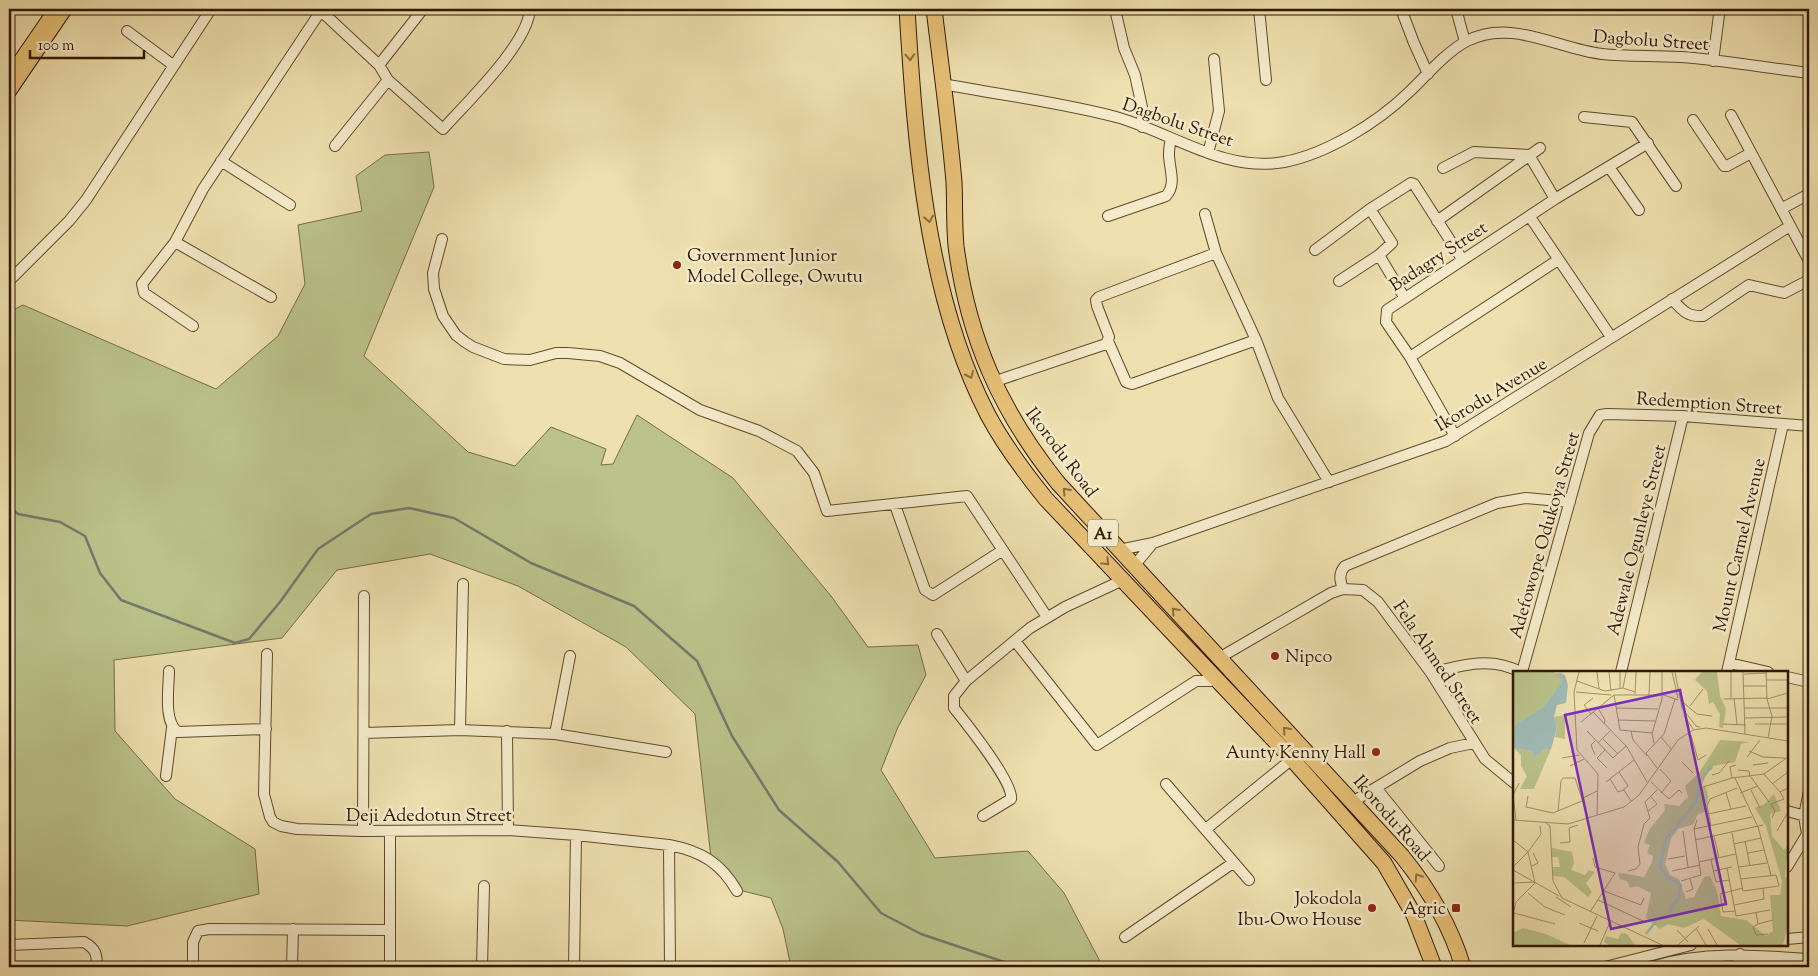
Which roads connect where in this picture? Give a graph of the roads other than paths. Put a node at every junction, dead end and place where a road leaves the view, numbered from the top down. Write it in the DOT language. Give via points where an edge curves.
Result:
graph roads {
  1 [pos="54,9"];
  2 [pos="66,9"];
  3 [pos="211,9"];
  4 [pos="423,9"];
  5 [pos="530,9"];
  6 [pos="907,9"];
  7 [pos="934,9"];
  8 [pos="1115,9"];
  9 [pos="1259,9"];
  10 [pos="1401,9"];
  11 [pos="1456,9"];
  12 [pos="320,10"];
  13 [pos="1719,14"];
  14 [pos="127,31"];
  15 [pos="1465,42"];
  16 [pos="1214,59"];
  17 [pos="1713,61"];
  18 [pos="173,65"];
  19 [pos="379,65"];
  20 [pos="1809,73"];
  21 [pos="1428,74"];
  22 [pos="9,76"];
  23 [pos="388,80"];
  24 [pos="1266,80"];
  25 [pos="943,84"];
  26 [pos="9,93"];
  27 [pos="1731,115"];
  28 [pos="1584,117"];
  29 [pos="1693,120"];
  30 [pos="1142,127"];
  31 [pos="1171,138"];
  32 [pos="1648,143"];
  33 [pos="335,146"];
  34 [pos="1540,148"];
  35 [pos="1208,153"];
  36 [pos="1751,153"];
  37 [pos="1529,155"];
  38 [pos="221,161"];
  39 [pos="1609,167"];
  40 [pos="1444,168"];
  41 [pos="1676,186"];
  42 [pos="1809,194"];
  43 [pos="1555,199"];
  44 [pos="290,205"];
  45 [pos="1370,209"];
  46 [pos="1781,209"];
  47 [pos="1639,210"];
  48 [pos="1205,214"];
  49 [pos="1108,216"];
  50 [pos="1530,217"];
  51 [pos="1437,221"];
  52 [pos="1790,226"];
  53 [pos="442,239"];
  54 [pos="175,242"];
  55 [pos="1315,250"];
  56 [pos="1216,254"];
  57 [pos="1379,255"];
  58 [pos="1462,259"];
  59 [pos="1558,260"];
  60 [pos="1809,261"];
  61 [pos="1809,280"];
  62 [pos="9,281"];
  63 [pos="1339,281"];
  64 [pos="271,297"];
  65 [pos="1404,297"];
  66 [pos="1672,299"];
  67 [pos="193,326"];
  68 [pos="1611,337"];
  69 [pos="1256,340"];
  70 [pos="1108,341"];
  71 [pos="1410,357"];
  72 [pos="993,382"];
  73 [pos="1607,414"];
  74 [pos="1683,416"];
  75 [pos="1783,424"];
  76 [pos="1809,426"];
  77 [pos="1455,436"];
  78 [pos="1328,482"];
  79 [pos="1570,502"];
  80 [pos="895,505"];
  81 [pos="1153,543"];
  82 [pos="1003,550"];
  83 [pos="1119,550"];
  84 [pos="1134,566"];
  85 [pos="1124,580"];
  86 [pos="463,584"];
  87 [pos="1343,589"];
  88 [pos="364,596"];
  89 [pos="1047,617"];
  90 [pos="937,634"];
  91 [pos="1014,641"];
  92 [pos="267,654"];
  93 [pos="570,656"];
  94 [pos="1219,658"];
  95 [pos="1728,667"];
  96 [pos="170,671"];
  97 [pos="1518,671"];
  98 [pos="1521,671"];
  99 [pos="1621,671"];
  100 [pos="1760,671"];
  101 [pos="1431,673"];
  102 [pos="1216,677"];
  103 [pos="1788,677"];
  104 [pos="966,681"];
  105 [pos="1809,682"];
  106 [pos="172,728"];
  107 [pos="266,729"];
  108 [pos="460,730"];
  109 [pos="507,731"];
  110 [pos="364,733"];
  111 [pos="555,734"];
  112 [pos="1474,743"];
  113 [pos="666,752"];
  114 [pos="1292,759"];
  115 [pos="166,776"];
  116 [pos="1513,781"];
  117 [pos="1166,784"];
  118 [pos="1377,789"];
  119 [pos="1809,790"];
  120 [pos="1354,801"];
  121 [pos="1788,811"];
  122 [pos="984,816"];
  123 [pos="1807,816"];
  124 [pos="1206,829"];
  125 [pos="508,830"];
  126 [pos="363,832"];
  127 [pos="390,832"];
  128 [pos="576,835"];
  129 [pos="669,846"];
  130 [pos="1233,864"];
  131 [pos="1788,865"];
  132 [pos="1440,866"];
  133 [pos="1249,880"];
  134 [pos="484,886"];
  135 [pos="737,891"];
  136 [pos="293,929"];
  137 [pos="390,930"];
  138 [pos="1125,937"];
  139 [pos="1809,937"];
  140 [pos="1788,939"];
  141 [pos="9,945"];
  142 [pos="1687,946"];
  143 [pos="1809,959"];
  144 [pos="1738,960"];
  145 [pos="97,967"];
  146 [pos="193,967"];
  147 [pos="292,967"];
  148 [pos="390,967"];
  149 [pos="482,967"];
  150 [pos="574,967"];
  151 [pos="670,967"];
  152 [pos="1434,967"];
  153 [pos="1462,967"];
  154 [pos="1605,967"];
  155 [pos="1651,967"];
  156 [pos="1808,967"];
  1 -- 22 [label="main road"];
  2 -- 26 [label="main road"];
  3 -- 18 [label="street"];
  4 -- 19 [label="street"];
  5 -- 23 [label="street" via="510,52 443,129"];
  6 -- 85 [label="highway, Ikorodu Road / A1, one-way" via="922,187 948,308 965,364 988,415 1028,477"];
  7 -- 25 [label="highway, Ikorodu Road / A1"];
  8 -- 30 [label="street" via="1142,107"];
  9 -- 24 [label="street"];
  10 -- 21 [label="street"];
  11 -- 15 [label="street"];
  12 -- 19 [label="street"];
  12 -- 38 [label="street"];
  13 -- 17 [label="street"];
  14 -- 18 [label="street"];
  15 -- 17 [label="street, Dagbolu Street" via="1488,33 1509,32 1581,51"];
  15 -- 21 [label="street, Dagbolu Street"];
  16 -- 35 [label="street" via="1219,112"];
  17 -- 20 [label="street, Dagbolu Street"];
  18 -- 62 [label="street" via="86,200"];
  19 -- 23 [label="street"];
  21 -- 35 [label="street, Dagbolu Street" via="1383,115 1329,146 1303,156 1283,162 1263,162"];
  23 -- 33 [label="street"];
  25 -- 30 [label="street, Dagbolu Street" via="1081,109"];
  25 -- 72 [label="highway, Ikorodu Road / A1" via="961,276 976,339"];
  27 -- 36 [label="street"];
  28 -- 32 [label="street" via="1628,120"];
  29 -- 36 [label="street" via="1724,166"];
  30 -- 31 [label="street, Dagbolu Street"];
  31 -- 35 [label="street, Dagbolu Street"];
  31 -- 49 [label="street" via="1171,191 1166,196"];
  32 -- 39 [label="street, Badagry Street"];
  32 -- 41 [label="street"];
  34 -- 37 [label="street"];
  36 -- 46 [label="street"];
  37 -- 40 [label="street" via="1474,152"];
  37 -- 43 [label="street"];
  37 -- 51 [label="street"];
  38 -- 44 [label="street"];
  38 -- 54 [label="street"];
  39 -- 43 [label="street, Badagry Street"];
  39 -- 47 [label="street"];
  42 -- 46 [label="street"];
  43 -- 50 [label="street, Badagry Street"];
  45 -- 51 [label="street" via="1411,182"];
  45 -- 55 [label="street"];
  45 -- 57 [label="street" via="1391,241 1391,245"];
  46 -- 52 [label="street"];
  48 -- 56 [label="street"];
  50 -- 58 [label="street, Badagry Street"];
  50 -- 59 [label="street"];
  51 -- 58 [label="street"];
  52 -- 60 [label="street"];
  52 -- 66 [label="street, Ikorodu Avenue"];
  53 -- 80 [label="street" via="433,272 438,304 448,325 473,347 504,359 530,360 556,353 611,359 700,410 759,431 797,451 814,474 827,511"];
  54 -- 64 [label="street"];
  54 -- 67 [label="street" via="142,284 142,289"];
  56 -- 69 [label="street"];
  56 -- 70 [label="street" via="1099,297 1097,306"];
  57 -- 63 [label="street"];
  57 -- 65 [label="street"];
  58 -- 65 [label="street, Badagry Street"];
  59 -- 68 [label="street"];
  59 -- 71 [label="street"];
  61 -- 66 [label="street" via="1784,293 1749,285 1703,316 1686,314"];
  65 -- 71 [label="street, Badagry Street" via="1387,310 1386,322"];
  66 -- 68 [label="street, Ikorodu Avenue"];
  68 -- 77 [label="street, Ikorodu Avenue"];
  69 -- 70 [label="street" via="1132,384 1126,382"];
  69 -- 78 [label="street" via="1278,398"];
  70 -- 72 [label="street"];
  71 -- 77 [label="street, Badagry Street"];
  83 -- 72 [label="highway, Ikorodu Road / A1, one-way" via="1037,457"];
  73 -- 74 [label="street, Redemption Street"];
  73 -- 79 [label="street, Adefowope Odukoya Street" via="1600,416 1589,433"];
  74 -- 75 [label="street, Redemption Street"];
  74 -- 99 [label="street, Adewale Ogunleye Street"];
  75 -- 76 [label="street, Redemption Street"];
  75 -- 95 [label="street, Mount Carmel Avenue"];
  77 -- 78 [label="street, Ikorodu Avenue"];
  78 -- 81 [label="street, Ikorodu Avenue"];
  79 -- 87 [label="street" via="1526,498 1496,502 1345,566 1340,571"];
  79 -- 98 [label="street, Adefowope Odukoya Street"];
  80 -- 82 [label="street" via="967,496"];
  80 -- 82 [label="street" via="925,590 930,594"];
  81 -- 83 [label="street, Ikorodu Avenue"];
  81 -- 84 [label="street"];
  82 -- 89 [label="street"];
  83 -- 84 [label="highway, Ikorodu Road / A1"];
  94 -- 84 [label="highway, Ikorodu Road / A1, one-way"];
  85 -- 89 [label="street"];
  85 -- 102 [label="highway, Ikorodu Road / A1"];
  86 -- 108 [label="street"];
  87 -- 94 [label="street" via="1314,601"];
  87 -- 101 [label="street, Fela Ahmed Street" via="1364,590 1370,595"];
  88 -- 110 [label="street"];
  89 -- 91 [label="street"];
  90 -- 104 [label="street"];
  91 -- 102 [label="street" via="1097,745 1196,681"];
  91 -- 104 [label="street"];
  92 -- 107 [label="street, Deji Adedotun Street"];
  93 -- 111 [label="street"];
  120 -- 94 [label="highway, Ikorodu Road / A1, one-way"];
  95 -- 100 [label="street"];
  96 -- 106 [label="street" via="169,720"];
  97 -- 101 [label="street" via="1478,663"];
  101 -- 112 [label="street, Fela Ahmed Street"];
  102 -- 114 [label="highway, Ikorodu Road / A1"];
  103 -- 105 [label="street"];
  104 -- 122 [label="street" via="954,696 954,708 997,767 1012,796"];
  106 -- 107 [label="street" via="178,732"];
  106 -- 115 [label="street"];
  107 -- 126 [label="street, Deji Adedotun Street" via="264,794 273,822 297,829"];
  108 -- 109 [label="street"];
  108 -- 110 [label="street"];
  109 -- 111 [label="street"];
  109 -- 125 [label="street"];
  110 -- 126 [label="street"];
  111 -- 113 [label="street"];
  112 -- 116 [label="street, Fela Ahmed Street" via="1495,769"];
  112 -- 118 [label="street" via="1420,760"];
  114 -- 124 [label="street"];
  114 -- 152 [label="highway, Ikorodu Road / A1" via="1384,864 1414,915"];
  117 -- 124 [label="street"];
  118 -- 120 [label="street"];
  118 -- 132 [label="street"];
  119 -- 123 [label="street"];
  153 -- 120 [label="highway, Ikorodu Road / A1, one-way" via="1437,910 1416,873"];
  121 -- 123 [label="street"];
  123 -- 131 [label="street" via="1807,834"];
  124 -- 130 [label="street"];
  125 -- 127 [label="street, Deji Adedotun Street"];
  125 -- 128 [label="street, Deji Adedotun Street"];
  126 -- 127 [label="street, Deji Adedotun Street"];
  127 -- 137 [label="street"];
  128 -- 129 [label="street, Deji Adedotun Street"];
  128 -- 150 [label="street"];
  129 -- 135 [label="street, Deji Adedotun Street" via="682,848 718,864"];
  129 -- 151 [label="street"];
  130 -- 133 [label="street"];
  130 -- 138 [label="street"];
  134 -- 149 [label="street"];
  136 -- 137 [label="street"];
  136 -- 146 [label="street" via="209,929 198,932 193,942"];
  136 -- 147 [label="street"];
  137 -- 148 [label="street"];
  139 -- 140 [label="street"];
  141 -- 145 [label="street" via="84,942 97,953"];
  142 -- 154 [label="street"];
  143 -- 144 [label="street"];
  144 -- 155 [label="street" via="1667,962"];
  144 -- 156 [label="street" via="1765,960"];
}
